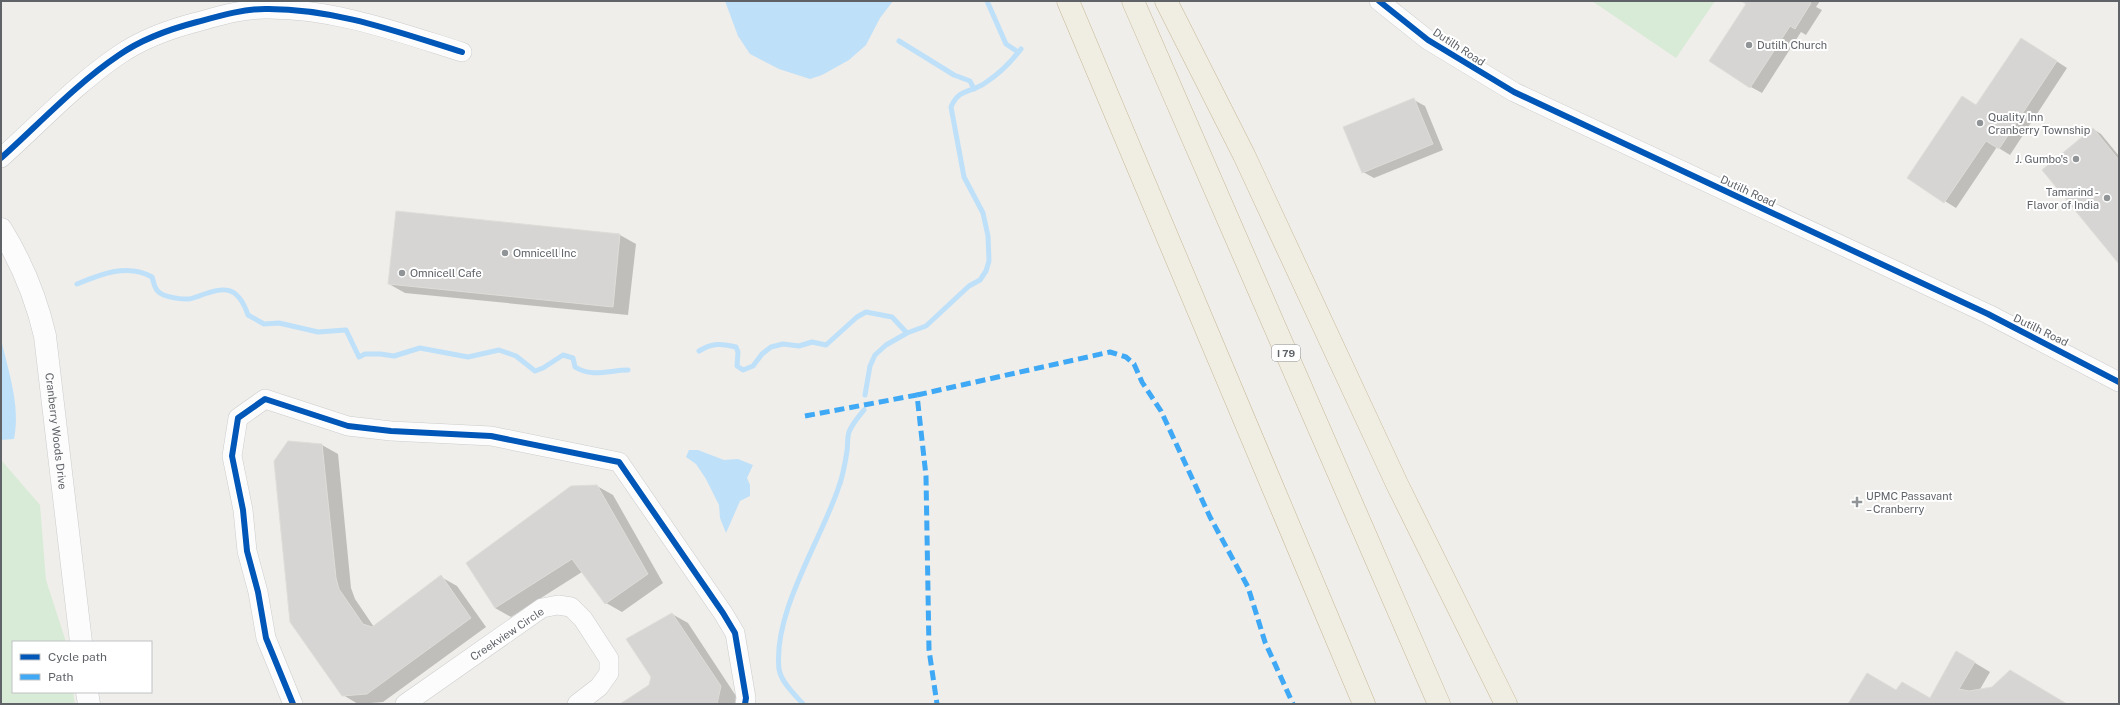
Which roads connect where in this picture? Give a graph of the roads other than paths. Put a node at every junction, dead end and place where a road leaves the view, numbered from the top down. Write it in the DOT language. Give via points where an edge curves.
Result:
graph roads {
  1 [pos="1068,1"];
  2 [pos="1132,1"];
  3 [pos="1166,1"];
  4 [pos="1183,1"];
  5 [pos="1379,1"];
  6 [pos="264,5"];
  7 [pos="462,52"];
  8 [pos="1244,155"];
  9 [pos="1,158"];
  10 [pos="1,229"];
  11 [pos="2119,382"];
  12 [pos="81,641"];
  13 [pos="87,693"];
  14 [pos="88,704"];
  15 [pos="293,704"];
  16 [pos="405,704"];
  17 [pos="577,704"];
  18 [pos="744,704"];
  19 [pos="1364,704"];
  20 [pos="1439,704"];
  21 [pos="1506,704"];
  1 -- 19 [label="highway"];
  2 -- 20 [label="highway, I 79"];
  3 -- 8 [label="highway"];
  4 -- 8 [label="highway"];
  5 -- 11 [label="street, Dutilh Road" via="1434,44 1514,92 1995,318"];
  6 -- 7 [label="street" via="366,23"];
  6 -- 9 [label="street" via="190,24 141,42 120,54 89,77"];
  8 -- 21 [label="highway" via="1397,484"];
  10 -- 12 [label="street, Cranberry Woods Drive" via="33,293 45,336"];
  13 -- 14 [label="street"];
  15 -- 18 [label="street" via="266,638 247,551 243,510 232,456 238,418 265,399 348,426 491,436 619,462 723,613 734,633 746,698"];
  16 -- 17 [label="street, Creekview Circle" via="542,608 558,605 571,607 609,659 609,673 599,687"];
}
